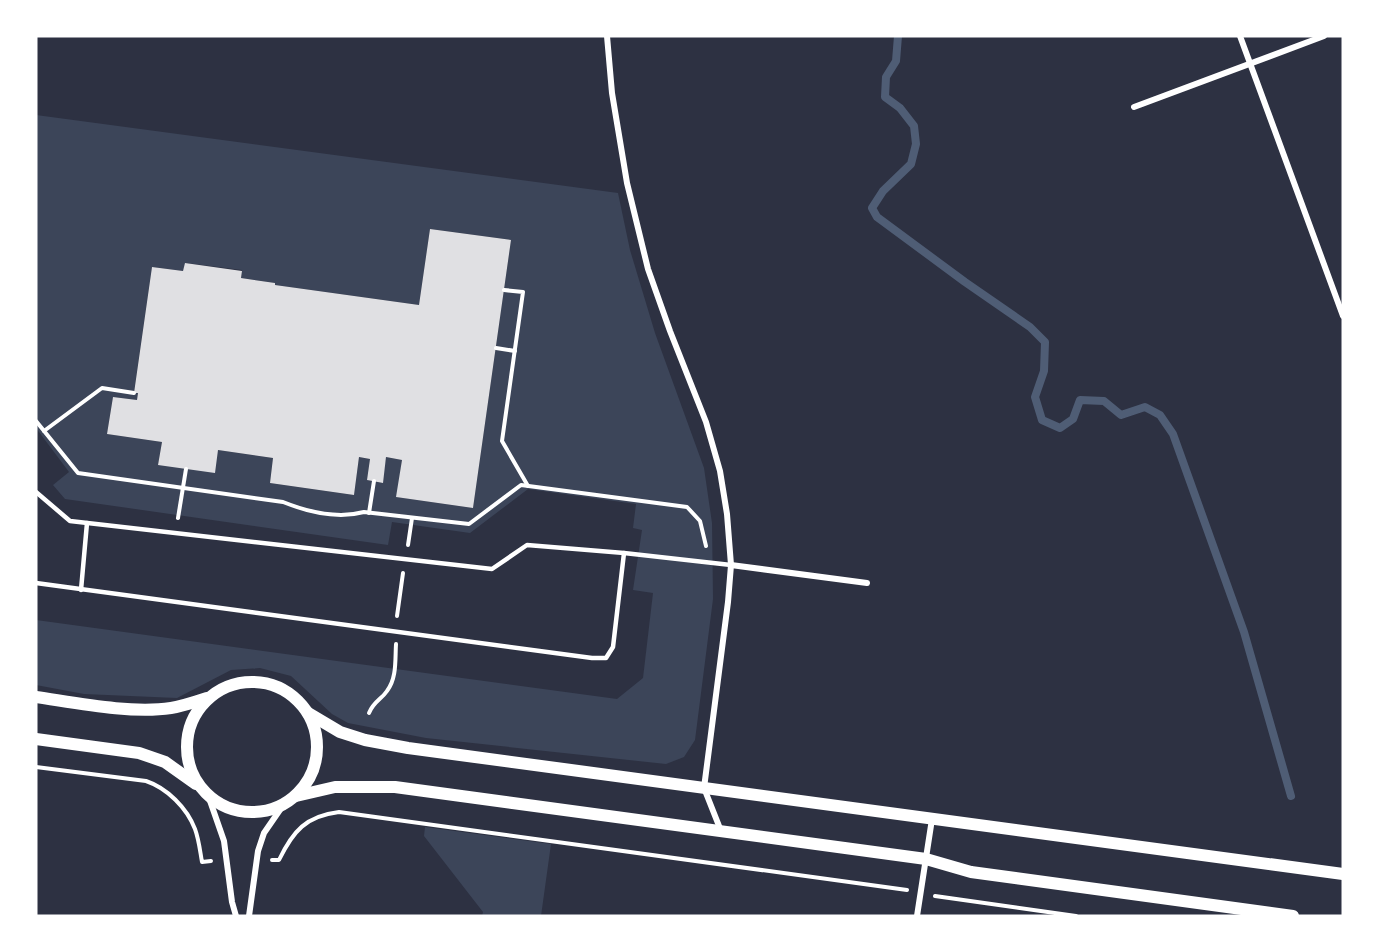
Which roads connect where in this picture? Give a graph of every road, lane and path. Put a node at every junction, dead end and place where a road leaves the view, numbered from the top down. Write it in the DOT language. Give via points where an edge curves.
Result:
graph roads {
  1 [pos="607,36"];
  2 [pos="1240,36"];
  3 [pos="1323,36"];
  4 [pos="1250,63"];
  5 [pos="1134,107"];
  6 [pos="504,290"];
  7 [pos="1343,316"];
  8 [pos="496,348"];
  9 [pos="515,351"];
  10 [pos="134,393"];
  11 [pos="36,421"];
  12 [pos="44,431"];
  13 [pos="186,469"];
  14 [pos="374,482"];
  15 [pos="528,486"];
  16 [pos="183,488"];
  17 [pos="36,492"];
  18 [pos="369,513"];
  19 [pos="87,522"];
  20 [pos="176,532"];
  21 [pos="624,553"];
  22 [pos="710,562"];
  23 [pos="731,566"];
  24 [pos="36,583"];
  25 [pos="867,583"];
  26 [pos="81,590"];
  27 [pos="36,698"];
  28 [pos="208,698"];
  29 [pos="308,713"];
  30 [pos="36,739"];
  31 [pos="36,767"];
  32 [pos="704,788"];
  33 [pos="204,791"];
  34 [pos="296,796"];
  35 [pos="284,804"];
  36 [pos="932,819"];
  37 [pos="722,832"];
  38 [pos="926,859"];
  39 [pos="269,860"];
  40 [pos="214,861"];
  41 [pos="1343,874"];
  42 [pos="921,892"];
  43 [pos="918,915"];
  44 [pos="236,916"];
  45 [pos="249,916"];
  46 [pos="1076,916"];
  47 [pos="1293,916"];
  1 -- 23 [label="street" via="627,183 648,269 706,422 720,471"];
  2 -- 4 [label="street"];
  3 -- 4 [label="street"];
  4 -- 5 [label="street"];
  4 -- 7 [label="street"];
  6 -- 9 [label="path" via="523,292"];
  8 -- 9 [label="path"];
  9 -- 15 [label="path" via="502,441"];
  10 -- 12 [label="path" via="102,388"];
  11 -- 12 [label="path"];
  12 -- 16 [label="path" via="78,473"];
  13 -- 16 [label="path"];
  14 -- 18 [label="path"];
  15 -- 18 [label="path" via="521,485 469,524"];
  15 -- 22 [label="path" via="687,507 700,521"];
  16 -- 18 [label="path" via="282,502 302,510 350,516"];
  16 -- 20 [label="path"];
  17 -- 19 [label="lane" via="70,521"];
  19 -- 20 [label="lane"];
  19 -- 26 [label="lane"];
  20 -- 21 [label="lane" via="492,569 527,545"];
  21 -- 22 [label="lane"];
  21 -- 26 [label="lane" via="613,647 606,658"];
  22 -- 23 [label="lane"];
  23 -- 25 [label="street"];
  23 -- 32 [label="street"];
  24 -- 26 [label="lane"];
  27 -- 28 [label="main road" via="145,709 170,708"];
  28 -- 29 [label="main road" via="231,685 257,681 283,689"];
  28 -- 33 [label="main road" via="196,713 187,741 191,770"];
  29 -- 32 [label="main road" via="340,732 365,740"];
  29 -- 34 [label="main road" via="315,727 317,757 306,784"];
  30 -- 33 [label="main road" via="140,753 177,769"];
  31 -- 40 [label="path" via="158,785 188,814 202,862"];
  32 -- 36 [label="main road"];
  32 -- 37 [label="street"];
  33 -- 35 [label="main road" via="225,806 244,812"];
  33 -- 44 [label="street" via="224,842"];
  34 -- 35 [label="main road"];
  34 -- 37 [label="main road" via="335,787 395,788"];
  35 -- 45 [label="street" via="264,833 258,851"];
  36 -- 38 [label="street"];
  36 -- 41 [label="main road"];
  37 -- 38 [label="main road"];
  38 -- 42 [label="street"];
  38 -- 47 [label="main road" via="971,872"];
  39 -- 42 [label="path" via="279,860 295,832 305,824 326,813 339,812"];
  42 -- 43 [label="street"];
  42 -- 46 [label="path" via="945,899"];
}
